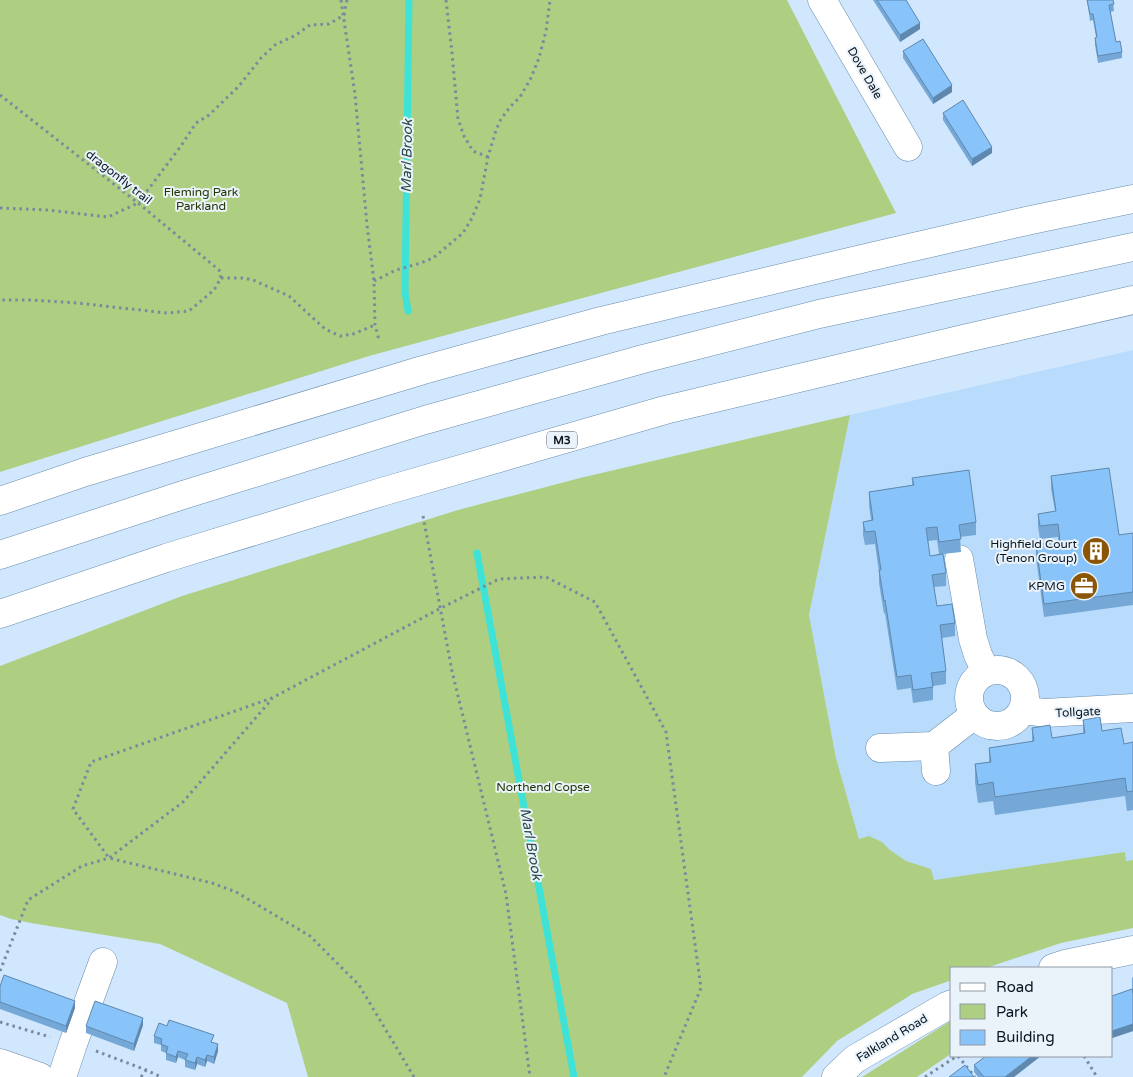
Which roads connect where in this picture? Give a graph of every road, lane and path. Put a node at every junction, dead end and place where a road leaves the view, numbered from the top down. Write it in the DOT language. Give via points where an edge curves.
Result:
graph roads {
  1 [pos="341,0"];
  2 [pos="347,0"];
  3 [pos="446,0"];
  4 [pos="550,0"];
  5 [pos="822,0"];
  6 [pos="344,15"];
  7 [pos="0,95"];
  8 [pos="908,147"];
  9 [pos="488,157"];
  10 [pos="1133,199"];
  11 [pos="138,202"];
  12 [pos="0,208"];
  13 [pos="1133,247"];
  14 [pos="221,278"];
  15 [pos="374,281"];
  16 [pos="0,300"];
  17 [pos="1133,300"];
  18 [pos="375,325"];
  19 [pos="379,340"];
  20 [pos="0,501"];
  21 [pos="423,516"];
  22 [pos="0,555"];
  23 [pos="959,559"];
  24 [pos="441,608"];
  25 [pos="0,614"];
  26 [pos="986,671"];
  27 [pos="272,698"];
  28 [pos="1133,708"];
  29 [pos="1023,710"];
  30 [pos="974,715"];
  31 [pos="880,748"];
  32 [pos="109,858"];
  33 [pos="1133,950"];
  34 [pos="103,962"];
  35 [pos="1056,967"];
  36 [pos="0,971"];
  37 [pos="950,1005"];
  38 [pos="956,1057"];
  39 [pos="959,1057"];
  40 [pos="1085,1057"];
  41 [pos="0,1063"];
  42 [pos="146,1070"];
  43 [pos="40,1077"];
  44 [pos="62,1077"];
  45 [pos="141,1077"];
  46 [pos="414,1077"];
  47 [pos="530,1077"];
  48 [pos="664,1077"];
  49 [pos="836,1077"];
  50 [pos="926,1077"];
  51 [pos="975,1077"];
  52 [pos="1097,1077"];
  1 -- 6 [label="path"];
  2 -- 6 [label="path"];
  3 -- 9 [label="path" via="458,119 473,151"];
  4 -- 9 [label="path" via="539,58 520,97 501,119"];
  5 -- 8 [label="main road, Dove Dale"];
  6 -- 11 [label="path" via="329,24 310,26 276,45 239,86 196,123"];
  6 -- 15 [label="path"];
  7 -- 11 [label="path, dragonfly trail"];
  9 -- 15 [label="path" via="480,200 463,233 433,258"];
  10 -- 20 [label="main road" via="601,321 414,373 85,472"];
  11 -- 12 [label="path" via="108,217"];
  11 -- 14 [label="path, dragonfly trail" via="219,270"];
  13 -- 22 [label="main road" via="819,314 643,360 425,420"];
  14 -- 16 [label="path" via="214,290 189,311 167,313 68,302"];
  14 -- 18 [label="path" via="253,280 289,296 325,329 340,336"];
  15 -- 18 [label="path"];
  17 -- 25 [label="main road, M3" via="665,410 166,558"];
  18 -- 19 [label="path"];
  21 -- 24 [label="path"];
  23 -- 26 [label="main road" via="973,639"];
  24 -- 27 [label="path"];
  24 -- 47 [label="path" via="452,671 506,894"];
  24 -- 48 [label="path" via="499,579 546,578 595,602 666,732 701,988"];
  26 -- 29 [label="main road" via="1005,671 1021,682 1025,691"];
  26 -- 30 [label="main road" via="969,690 968,698"];
  27 -- 32 [label="path" via="183,802"];
  27 -- 32 [label="path" via="91,762 73,809"];
  28 -- 29 [label="main road, Tollgate" via="1045,714"];
  29 -- 30 [label="main road" via="1009,724 999,726 989,725"];
  30 -- 31 [label="main road" via="935,759"];
  32 -- 36 [label="path" via="82,866 28,900"];
  32 -- 46 [label="path" via="203,880 236,892 310,936 359,986"];
  33 -- 35 [label="main road"];
  34 -- 44 [label="main road"];
  37 -- 49 [label="main road, Falkland Road" via="855,1059"];
  38 -- 50 [label="path"];
  39 -- 51 [label="path"];
  40 -- 52 [label="path"];
  41 -- 43 [label="main road"];
  42 -- 45 [label="path"];
}
